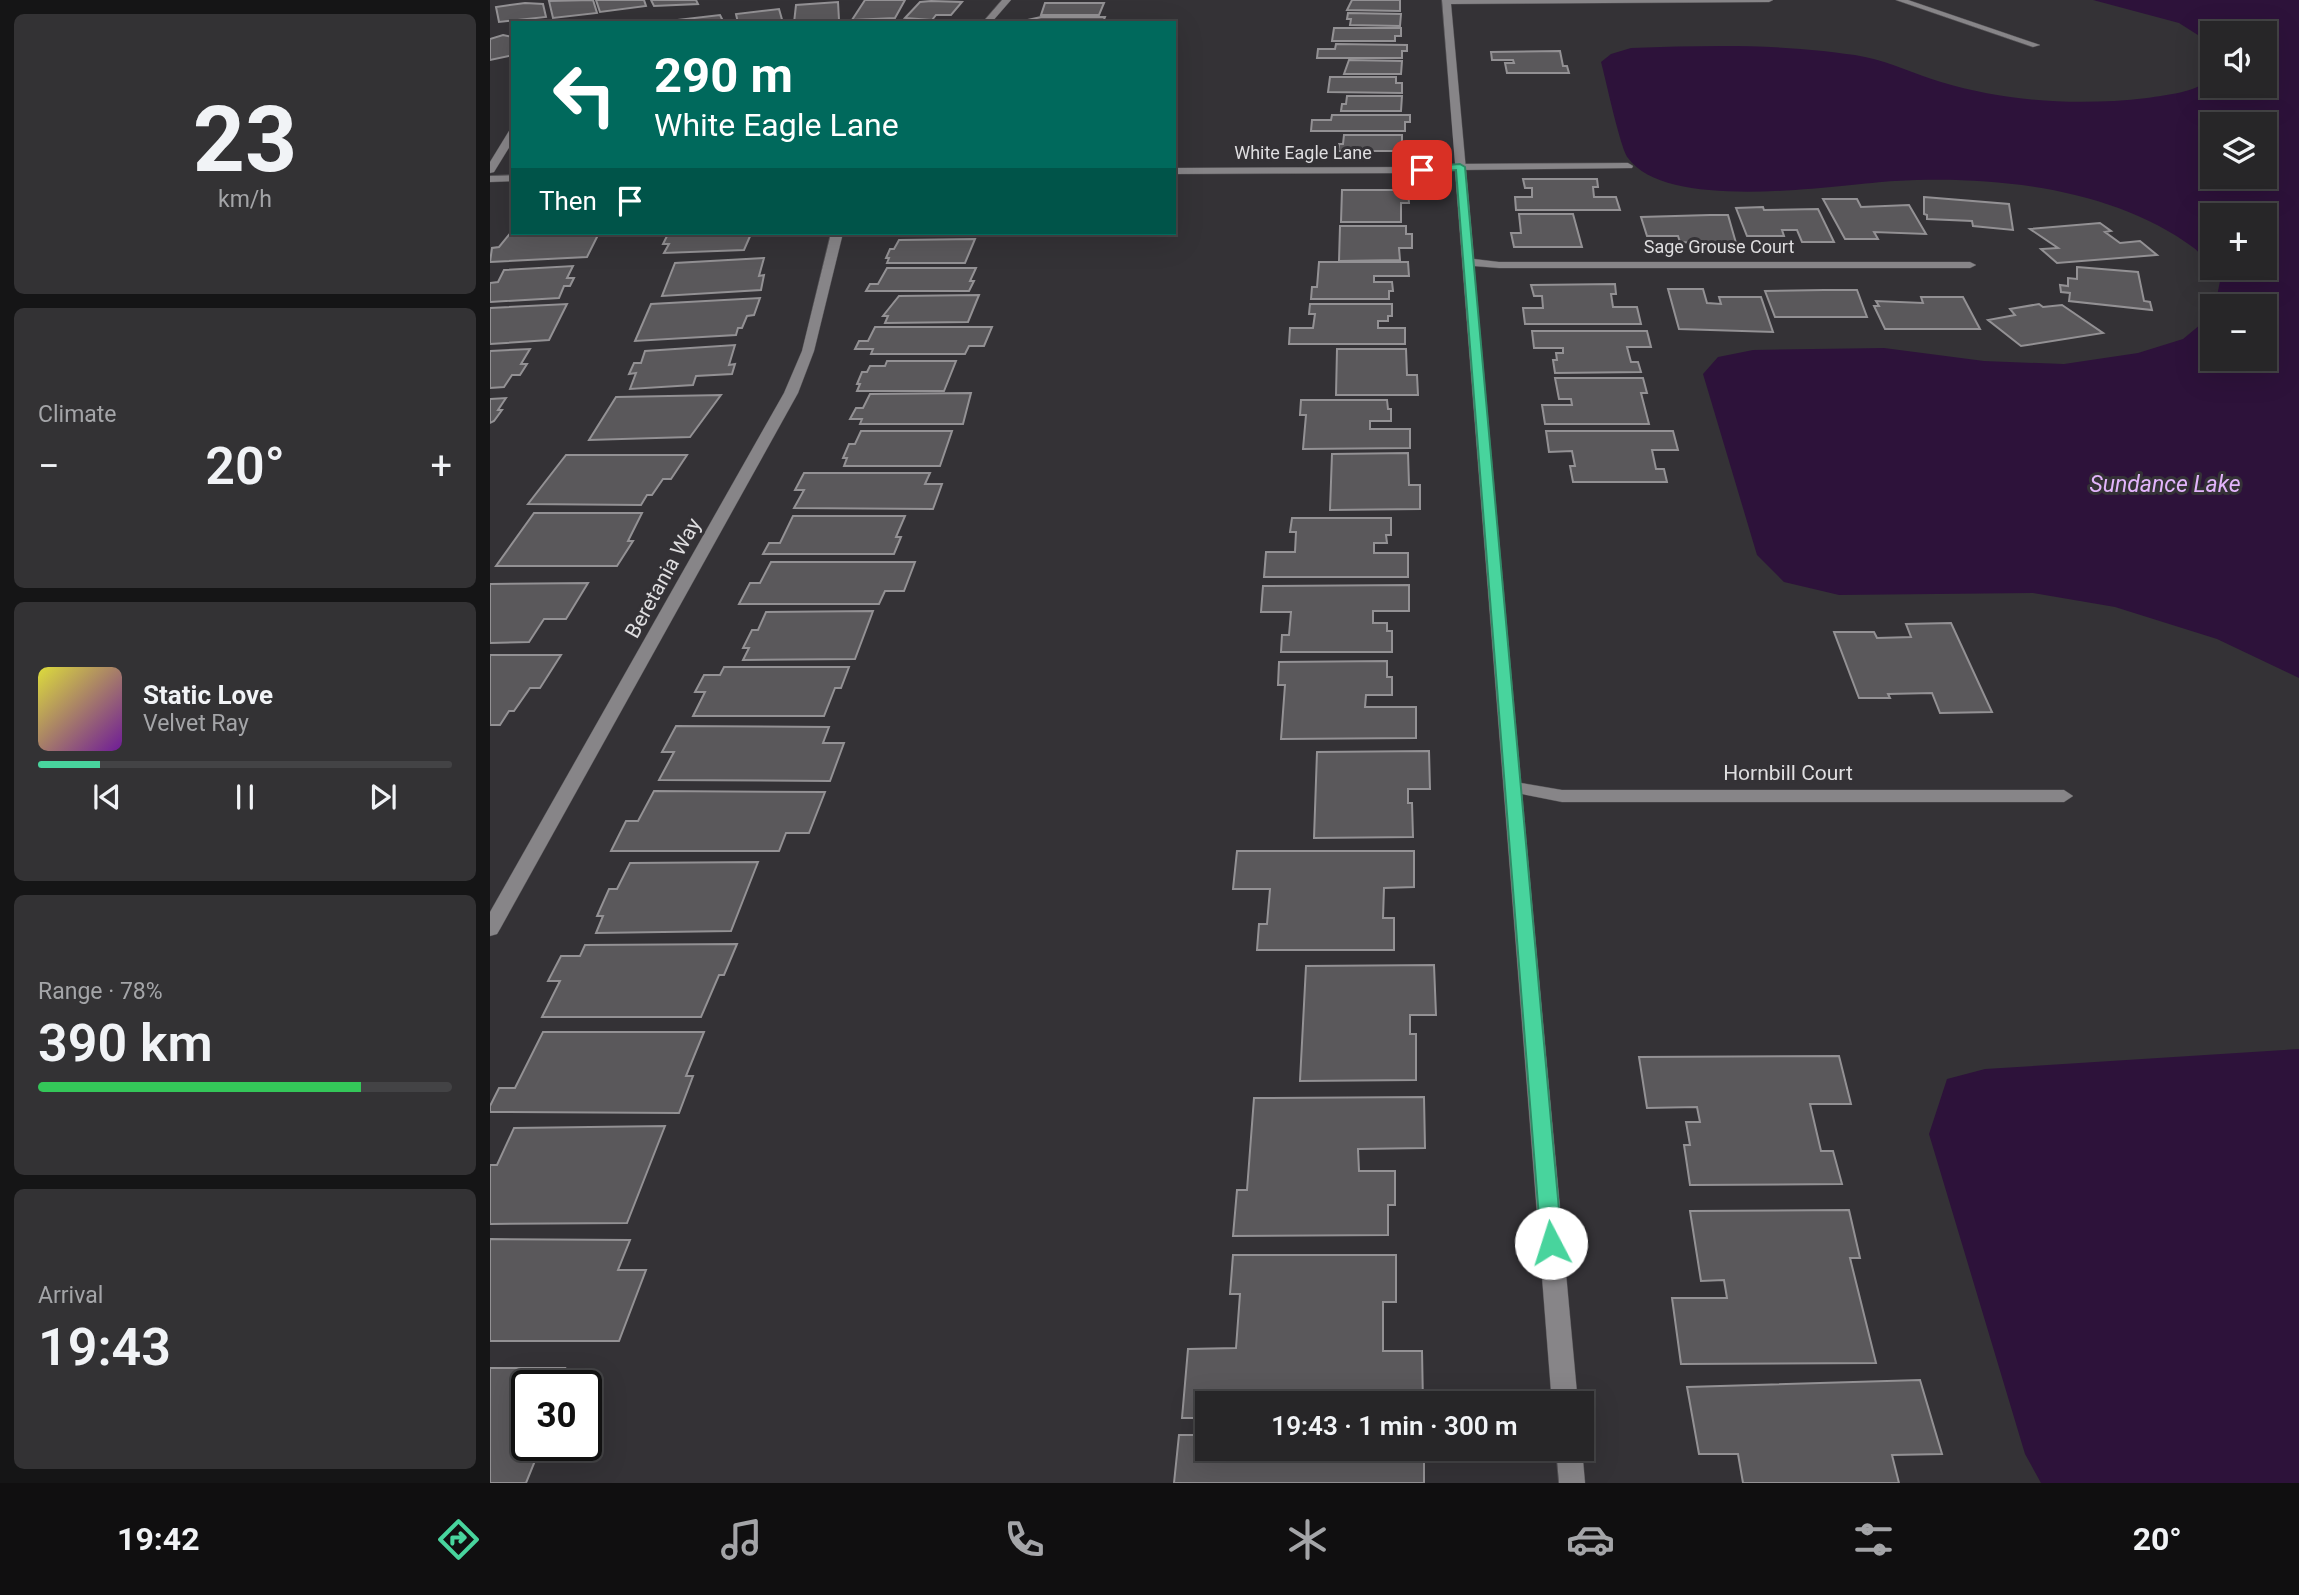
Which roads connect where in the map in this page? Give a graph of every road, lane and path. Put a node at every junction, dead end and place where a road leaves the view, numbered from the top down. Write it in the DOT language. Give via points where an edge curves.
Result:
graph roads {
  1 [pos="1007,0"];
  2 [pos="1769,0"];
  3 [pos="1900,0"];
  4 [pos="1446,1"];
  5 [pos="988,21"];
  6 [pos="2036,45"];
  7 [pos="511,135"];
  8 [pos="1628,166"];
  9 [pos="1460,167"];
  10 [pos="490,170"];
  11 [pos="1176,171"];
  12 [pos="511,178"];
  13 [pos="490,179"];
  14 [pos="837,235"];
  15 [pos="1468,262"];
  16 [pos="1970,265"];
  17 [pos="1513,787"];
  18 [pos="2064,796"];
  19 [pos="490,929"];
  20 [pos="1564,1391"];
  21 [pos="1570,1461"];
  22 [pos="1572,1483"];
  1 -- 5 [label="street"];
  2 -- 4 [label="street"];
  3 -- 6 [label="street"];
  4 -- 9 [label="street"];
  7 -- 10 [label="street"];
  8 -- 9 [label="street, White Eagle Lane"];
  9 -- 11 [label="street, White Eagle Lane"];
  9 -- 15 [label="street"];
  12 -- 13 [label="street"];
  14 -- 19 [label="street, Beretania Way" via="808,351 791,393"];
  15 -- 16 [label="street, Sage Grouse Court"];
  15 -- 17 [label="street"];
  17 -- 18 [label="street, Hornbill Court" via="1562,796"];
  17 -- 20 [label="street"];
  21 -- 22 [label="street"];
}
